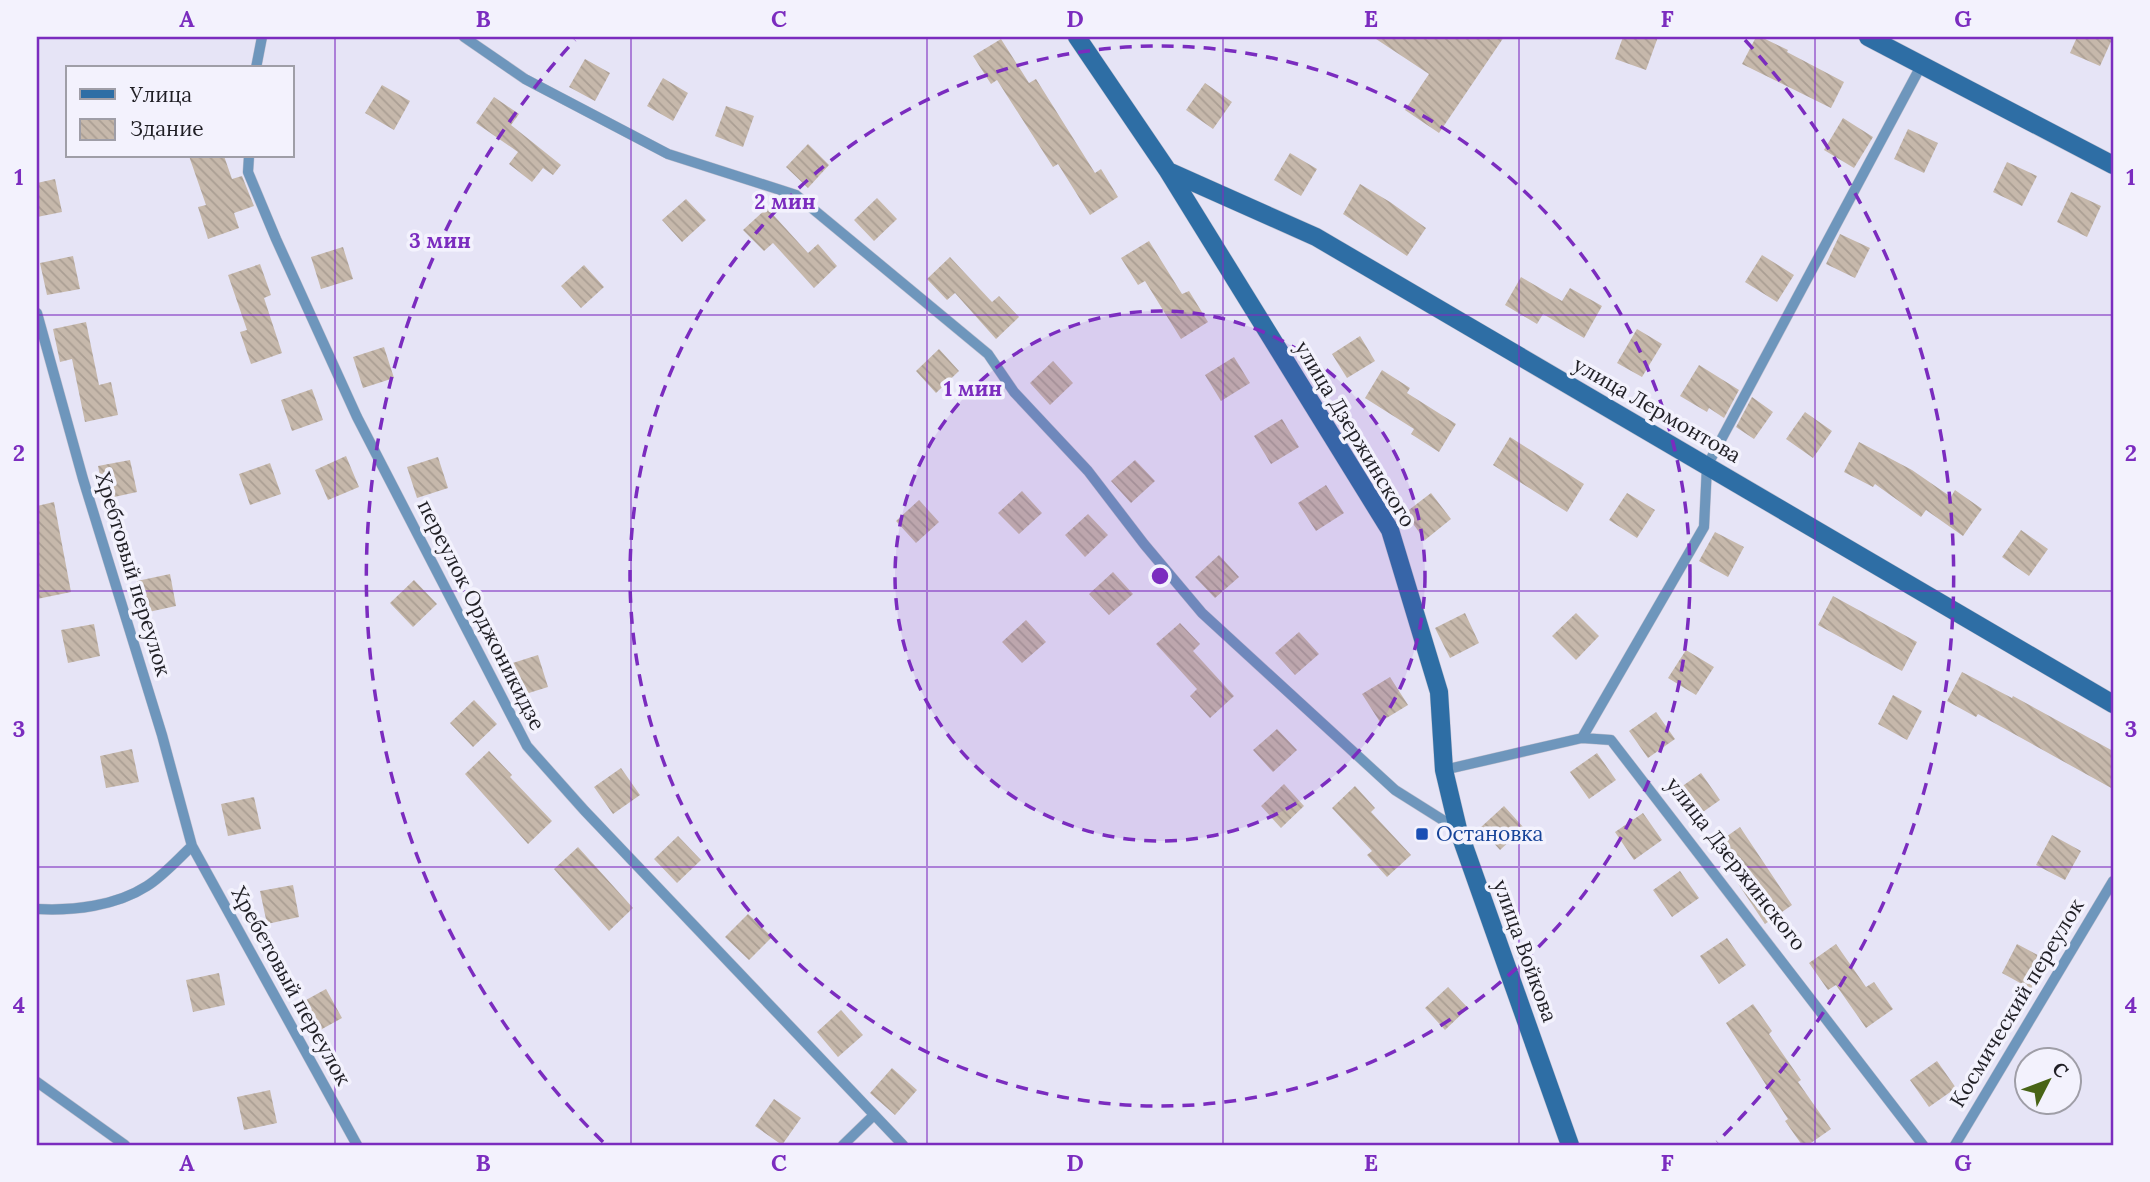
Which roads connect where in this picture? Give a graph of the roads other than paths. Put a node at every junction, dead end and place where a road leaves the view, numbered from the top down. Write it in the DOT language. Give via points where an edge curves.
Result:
graph roads {
  1 [pos="262,37"];
  2 [pos="464,37"];
  3 [pos="1077,37"];
  4 [pos="1868,37"];
  5 [pos="1922,64"];
  6 [pos="256,66"];
  7 [pos="249,158"];
  8 [pos="2113,165"];
  9 [pos="1168,171"];
  10 [pos="37,313"];
  11 [pos="1707,466"];
  12 [pos="2113,705"];
  13 [pos="1582,738"];
  14 [pos="1444,771"];
  15 [pos="1458,829"];
  16 [pos="192,846"];
  17 [pos="2113,881"];
  18 [pos="37,909"];
  19 [pos="37,1082"];
  20 [pos="874,1115"];
  21 [pos="125,1145"];
  22 [pos="357,1145"];
  23 [pos="843,1145"];
  24 [pos="903,1145"];
  25 [pos="1570,1145"];
  26 [pos="1923,1145"];
  27 [pos="1955,1145"];
  1 -- 6 [label="lane"];
  2 -- 15 [label="lane" via="525,79 668,153 796,195 988,354 1014,392 1088,471 1202,613 1395,790"];
  3 -- 9 [label="street, улица Дзержинского"];
  4 -- 5 [label="street"];
  5 -- 8 [label="street"];
  5 -- 11 [label="lane"];
  7 -- 20 [label="lane, переулок Орджоникидзе" via="248,172 357,417 527,746"];
  9 -- 11 [label="street, улица Лермонтова" via="1316,237"];
  9 -- 14 [label="street, улица Дзержинского" via="1390,530 1439,692"];
  10 -- 16 [label="lane, Хребтовый переулок"];
  11 -- 12 [label="street, улица Лермонтова"];
  11 -- 13 [label="lane" via="1704,527"];
  13 -- 14 [label="lane, улица Дзержинского"];
  13 -- 26 [label="lane, улица Дзержинского" via="1611,740"];
  14 -- 15 [label="street, улица Войкова"];
  15 -- 25 [label="street, улица Войкова"];
  16 -- 18 [label="lane" via="148,886 110,902"];
  16 -- 22 [label="lane, Хребетовый переулок"];
  17 -- 27 [label="lane, Космический переулок"];
  19 -- 21 [label="lane"];
  20 -- 23 [label="lane"];
  20 -- 24 [label="lane, переулок Орджоникидзе"];
}
